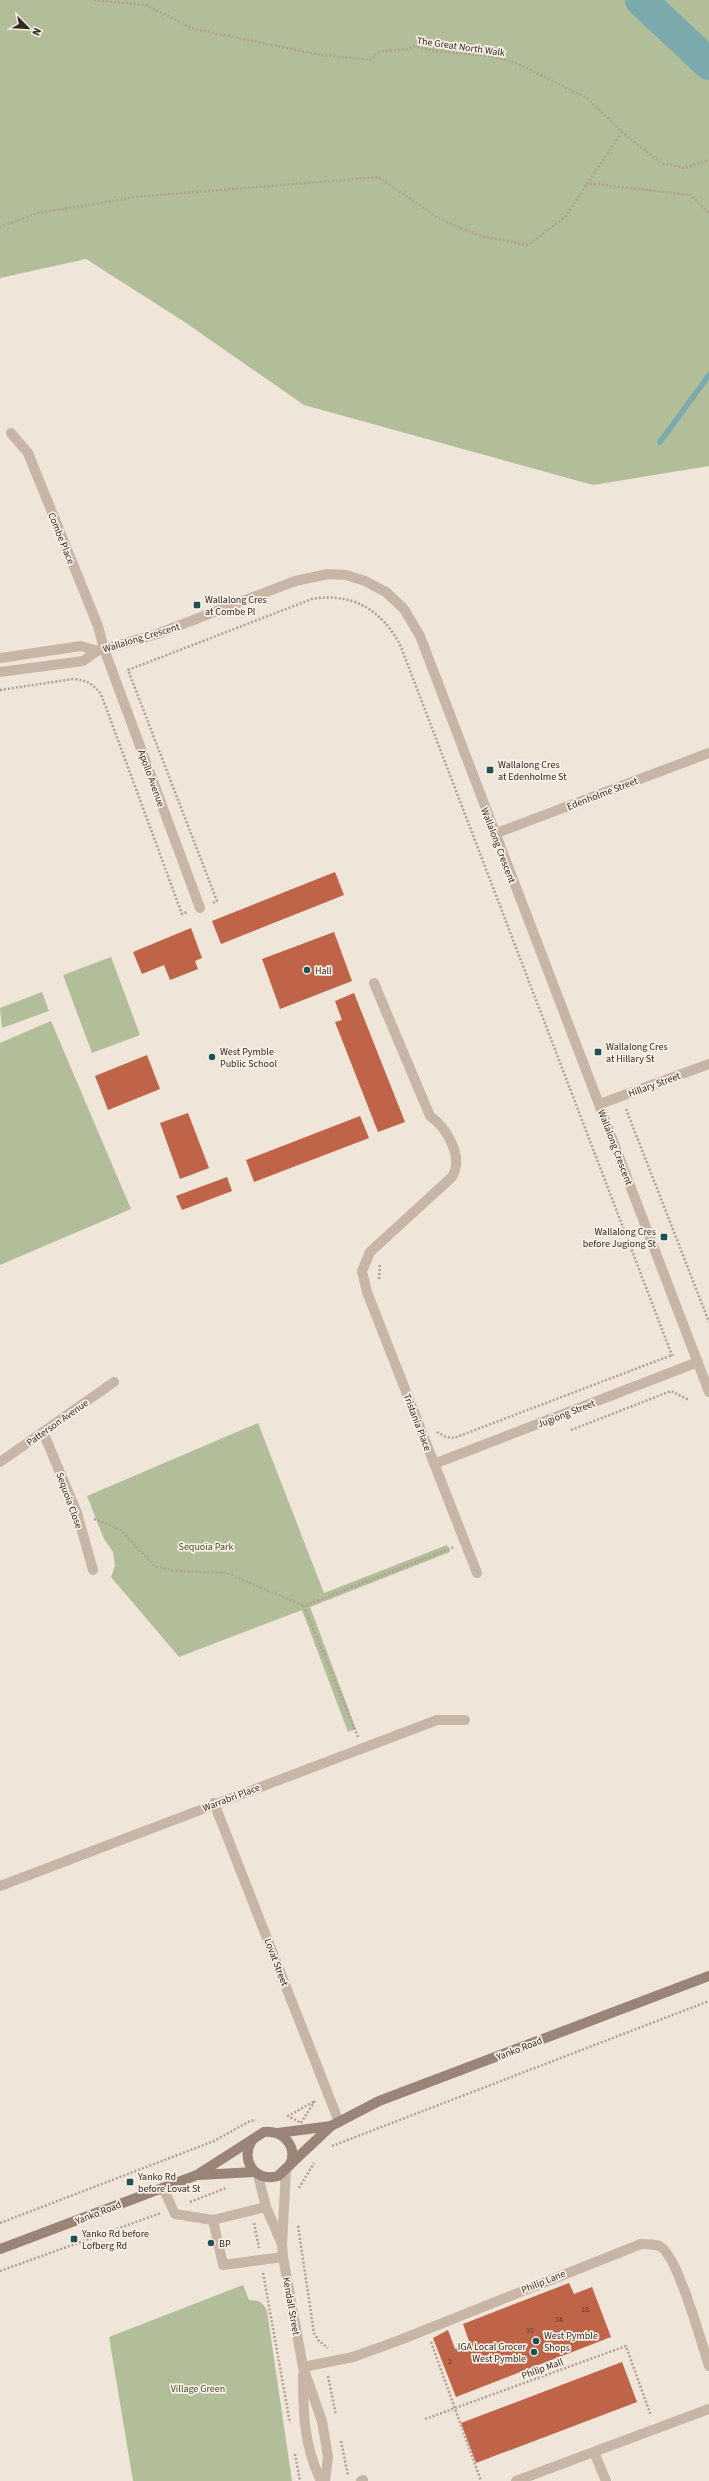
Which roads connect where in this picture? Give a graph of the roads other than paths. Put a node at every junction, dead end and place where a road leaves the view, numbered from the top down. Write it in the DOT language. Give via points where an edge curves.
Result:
graph roads {
  1 [pos="11,433"];
  2 [pos="100,650"];
  3 [pos="0,658"];
  4 [pos="0,672"];
  5 [pos="709,753"];
  6 [pos="494,834"];
  7 [pos="200,908"];
  8 [pos="374,983"];
  9 [pos="709,1064"];
  10 [pos="600,1104"];
  11 [pos="702,1366"];
  12 [pos="114,1382"];
  13 [pos="709,1392"];
  14 [pos="43,1432"];
  15 [pos="0,1462"];
  16 [pos="434,1464"];
  17 [pos="93,1570"];
  18 [pos="478,1573"];
  19 [pos="465,1720"];
  20 [pos="214,1803"];
  21 [pos="0,1886"];
  22 [pos="709,1976"];
  23 [pos="335,2124"];
  24 [pos="278,2133"];
  25 [pos="253,2139"];
  26 [pos="288,2168"];
  27 [pos="256,2173"];
  28 [pos="197,2175"];
  29 [pos="163,2188"];
  30 [pos="266,2207"];
  31 [pos="213,2220"];
  32 [pos="282,2244"];
  33 [pos="0,2249"];
  34 [pos="283,2257"];
  35 [pos="709,2366"];
  36 [pos="303,2367"];
  37 [pos="709,2409"];
  38 [pos="594,2452"];
  39 [pos="320,2481"];
  40 [pos="325,2481"];
  41 [pos="516,2481"];
  42 [pos="606,2481"];
  1 -- 2 [label="street, Combe Place" via="28,454 98,626"];
  2 -- 3 [label="street, Wallalong Crescent" via="82,646"];
  2 -- 4 [label="street, Wallalong Crescent" via="83,661"];
  2 -- 6 [label="street, Wallalong Crescent" via="157,634 311,576 346,575 365,580 386,592 404,609 413,622"];
  2 -- 7 [label="street, Apollo Avenue"];
  5 -- 6 [label="street, Edenholme Street"];
  6 -- 10 [label="street, Wallalong Crescent"];
  8 -- 16 [label="street, Tristania Place" via="430,1116 442,1124 457,1158 457,1169 452,1177 370,1252 362,1270 367,1292"];
  9 -- 10 [label="street, Hillary Street"];
  10 -- 11 [label="street, Wallalong Crescent"];
  11 -- 13 [label="street, Wallalong Crescent"];
  11 -- 16 [label="street, Jugiong Street"];
  12 -- 14 [label="street, Patterson Avenue"];
  14 -- 15 [label="street, Patterson Avenue"];
  14 -- 17 [label="street, Sequoia Close" via="77,1513"];
  16 -- 18 [label="street, Tristania Place"];
  19 -- 20 [label="street, Warrabri Place" via="437,1720"];
  20 -- 21 [label="street, Warrabri Place"];
  20 -- 23 [label="street, Lovat Street"];
  22 -- 23 [label="main road, Yanko Road" via="379,2101"];
  23 -- 24 [label="main road, Yanko Road"];
  23 -- 26 [label="main road, Yanko Road"];
  24 -- 25 [label="main road, Yanko Road" via="264,2132"];
  24 -- 26 [label="main road" via="290,2144 292,2157"];
  25 -- 27 [label="main road" via="247,2156"];
  25 -- 28 [label="main road, Yanko Road"];
  26 -- 27 [label="main road, Yanko Road" via="273,2177"];
  26 -- 32 [label="street, Kendall Street"];
  27 -- 28 [label="main road, Yanko Road"];
  27 -- 30 [label="street, Kendall Street"];
  28 -- 29 [label="main road, Yanko Road"];
  29 -- 31 [label="street" via="175,2214"];
  29 -- 33 [label="main road, Yanko Road"];
  30 -- 31 [label="street"];
  30 -- 32 [label="street, Kendall Street"];
  31 -- 34 [label="street" via="223,2265"];
  32 -- 34 [label="street, Kendall Street"];
  34 -- 36 [label="street, Kendall Street"];
  35 -- 36 [label="street, Philip Lane" via="678,2273 669,2255 660,2246 641,2244 353,2356"];
  36 -- 39 [label="street, Kendall Street" via="303,2423 311,2460"];
  36 -- 40 [label="street, Kendall Street" via="322,2421 328,2457"];
  37 -- 38 [label="street"];
  38 -- 41 [label="street"];
  38 -- 42 [label="street"];
}
